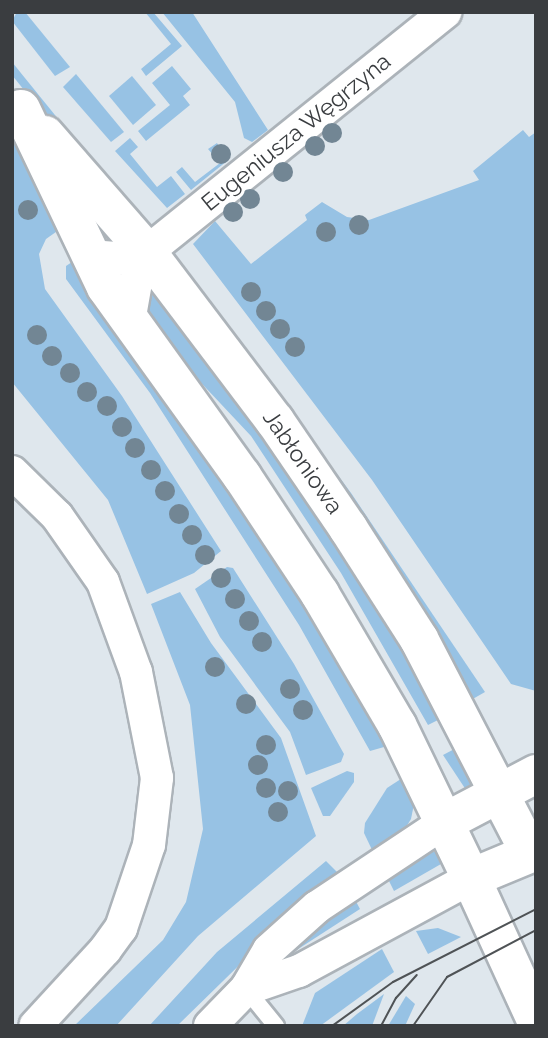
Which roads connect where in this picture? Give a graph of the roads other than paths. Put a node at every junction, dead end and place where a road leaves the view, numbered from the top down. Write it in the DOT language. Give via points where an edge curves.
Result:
graph roads {
  1 [pos="445,12"];
  2 [pos="17,103"];
  3 [pos="147,252"];
  4 [pos="89,256"];
  5 [pos="129,322"];
  6 [pos="12,472"];
  7 [pos="536,774"];
  8 [pos="502,791"];
  9 [pos="445,822"];
  10 [pos="534,857"];
  11 [pos="471,878"];
  12 [pos="246,989"];
  13 [pos="536,1020"];
  14 [pos="35,1026"];
  15 [pos="210,1026"];
  16 [pos="276,1026"];
  1 -- 3 [label="street, Eugeniusza Węgrzyna"];
  2 -- 3 [label="main road, Jabłoniowa"];
  2 -- 4 [label="main road, Jabłoniowa"];
  3 -- 4 [label="street, Eugeniusza Węgrzyna" via="130,259"];
  3 -- 5 [label="street" via="138,271"];
  3 -- 8 [label="main road, Jabłoniowa" via="275,421 348,528 419,639"];
  4 -- 5 [label="main road, Jabłoniowa"];
  5 -- 9 [label="main road, Jabłoniowa" via="243,476 320,594 397,725"];
  6 -- 14 [label="street" via="57,516 103,582 139,682 157,778 149,845 121,928"];
  7 -- 8 [label="main road"];
  8 -- 9 [label="main road"];
  8 -- 10 [label="main road, Jabłoniowa"];
  9 -- 11 [label="main road, Jabłoniowa"];
  9 -- 12 [label="street" via="317,908 270,950"];
  10 -- 11 [label="main road"];
  11 -- 12 [label="street" via="299,971"];
  11 -- 13 [label="main road, Jabłoniowa"];
  12 -- 15 [label="street"];
  12 -- 16 [label="lane"];
}
